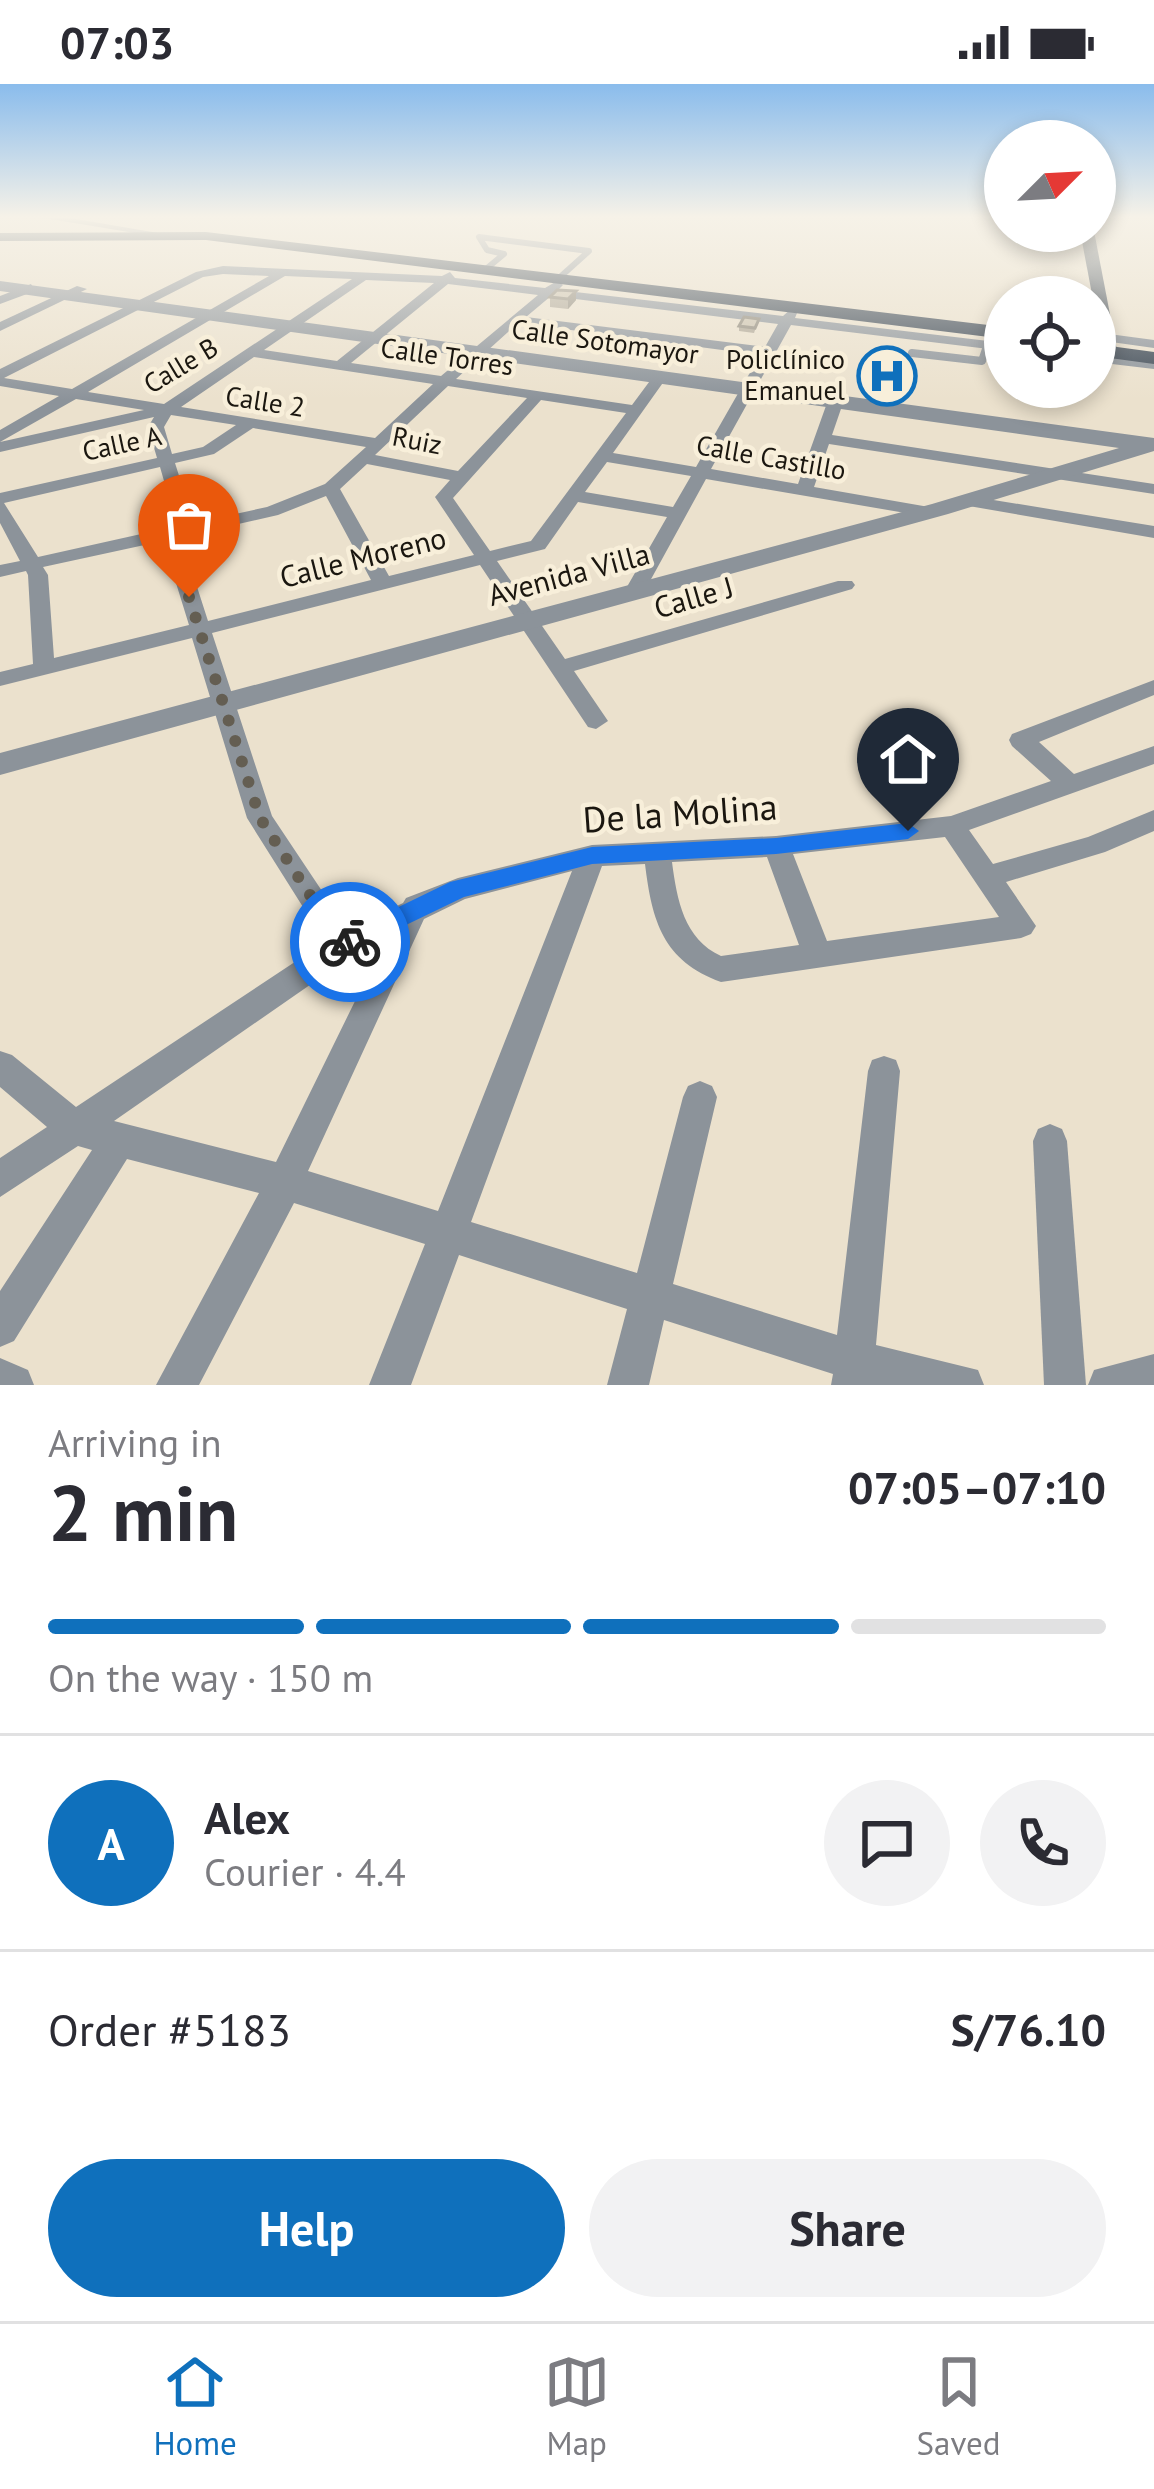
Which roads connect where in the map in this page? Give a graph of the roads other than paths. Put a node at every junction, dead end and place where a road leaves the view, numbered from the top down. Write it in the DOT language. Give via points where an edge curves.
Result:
graph roads {
  1 [pos="196,279"];
  2 [pos="272,279"];
  3 [pos="360,279"];
  4 [pos="447,279"];
  5 [pos="487,279"];
  6 [pos="531,279"];
  7 [pos="561,279"];
  8 [pos="0,284"];
  9 [pos="556,284"];
  10 [pos="31,287"];
  11 [pos="76,291"];
  12 [pos="0,300"];
  13 [pos="146,301"];
  14 [pos="214,312"];
  15 [pos="789,317"];
  16 [pos="514,319"];
  17 [pos="294,322"];
  18 [pos="0,328"];
  19 [pos="375,333"];
  20 [pos="984,338"];
  21 [pos="984,338"];
  22 [pos="478,350"];
  23 [pos="1116,351"];
  24 [pos="249,352"];
  25 [pos="769,352"];
  26 [pos="912,353"];
  27 [pos="1154,355"];
  28 [pos="984,360"];
  29 [pos="339,366"];
  30 [pos="660,377"];
  31 [pos="0,379"];
  32 [pos="445,381"];
  33 [pos="746,390"];
  34 [pos="74,395"];
  35 [pos="538,395"];
  36 [pos="835,403"];
  37 [pos="166,410"];
  38 [pos="638,410"];
  39 [pos="248,424"];
  40 [pos="0,437"];
  41 [pos="821,438"];
  42 [pos="380,444"];
  43 [pos="1153,445"];
  44 [pos="0,447"];
  45 [pos="604,456"];
  46 [pos="364,458"];
  47 [pos="166,462"];
  48 [pos="698,473"];
  49 [pos="1061,474"];
  50 [pos="460,477"];
  51 [pos="331,488"];
  52 [pos="1154,489"];
  53 [pos="804,491"];
  54 [pos="576,496"];
  55 [pos="969,501"];
  56 [pos="0,502"];
  57 [pos="676,512"];
  58 [pos="929,512"];
  59 [pos="178,531"];
  60 [pos="1154,532"];
  61 [pos="485,558"];
  62 [pos="34,562"];
  63 [pos="0,571"];
  64 [pos="382,584"];
  65 [pos="845,585"];
  66 [pos="634,592"];
  67 [pos="527,620"];
  68 [pos="198,629"];
  69 [pos="44,668"];
  70 [pos="560,668"];
  71 [pos="0,679"];
  72 [pos="1154,687"];
  73 [pos="220,702"];
  74 [pos="596,721"];
  75 [pos="1154,755"];
  76 [pos="0,764"];
  77 [pos="1071,785"];
  78 [pos="1154,820"];
  79 [pos="952,826"];
  80 [pos="776,846"];
  81 [pos="657,852"];
  82 [pos="592,856"];
  83 [pos="987,877"];
  84 [pos="416,906"];
  85 [pos="343,946"];
  86 [pos="817,952"];
  87 [pos="0,1066"];
  88 [pos="884,1071"];
  89 [pos="700,1096"];
  90 [pos="76,1129"];
  91 [pos="118,1141"];
  92 [pos="1050,1141"];
  93 [pos="0,1179"];
  94 [pos="286,1182"];
  95 [pos="450,1234"];
  96 [pos="648,1298"];
  97 [pos="0,1328"];
  98 [pos="853,1373"];
  99 [pos="1154,1375"];
  100 [pos="0,1379"];
  101 [pos="13,1385"];
  102 [pos="176,1385"];
  103 [pos="390,1385"];
  104 [pos="628,1385"];
  105 [pos="963,1385"];
  106 [pos="1065,1385"];
  107 [pos="1109,1385"];
  1 -- 13 [label="street"];
  2 -- 14 [label="street"];
  3 -- 17 [label="street, Calle B"];
  4 -- 19 [label="street"];
  5 -- 9 [label="highway"];
  6 -- 9 [label="highway"];
  7 -- 9 [label="lane"];
  8 -- 10 [label="street"];
  8 -- 11 [label="street"];
  9 -- 15 [label="highway"];
  9 -- 16 [label="street"];
  9 -- 20 [label="highway"];
  10 -- 11 [label="street"];
  10 -- 12 [label="street"];
  11 -- 13 [label="street, Calle Sotomayor"];
  11 -- 18 [label="street"];
  13 -- 14 [label="street, Calle Sotomayor"];
  13 -- 31 [label="street"];
  14 -- 17 [label="street, Calle Sotomayor"];
  14 -- 34 [label="street"];
  15 -- 21 [label="highway"];
  15 -- 25 [label="street"];
  16 -- 22 [label="street"];
  16 -- 25 [label="street"];
  17 -- 19 [label="street, Calle Sotomayor"];
  17 -- 24 [label="street, Calle B"];
  19 -- 22 [label="street, Calle Sotomayor"];
  19 -- 29 [label="street"];
  22 -- 30 [label="street, Calle Sotomayor"];
  22 -- 32 [label="street"];
  23 -- 27 [label="highway"];
  24 -- 29 [label="street, Calle Torres"];
  24 -- 37 [label="street, Calle B"];
  25 -- 33 [label="street"];
  26 -- 28 [label="lane"];
  29 -- 32 [label="street, Calle Torres"];
  30 -- 33 [label="street, Calle Sotomayor"];
  30 -- 38 [label="street, Calle Moreno"];
  31 -- 34 [label="street, Calle 2"];
  32 -- 35 [label="street, Calle Torres"];
  32 -- 42 [label="street"];
  33 -- 36 [label="street, Calle Sotomayor"];
  33 -- 48 [label="street"];
  34 -- 37 [label="street, Calle 2"];
  34 -- 40 [label="street"];
  35 -- 38 [label="street, Calle Torres"];
  35 -- 50 [label="street"];
  36 -- 41 [label="street"];
  36 -- 43 [label="street, Calle Sotomayor"];
  37 -- 39 [label="street, Calle 2"];
  37 -- 44 [label="street, Calle B"];
  37 -- 47 [label="street" via="156,427"];
  38 -- 45 [label="street, Calle Moreno"];
  39 -- 42 [label="street, Calle 2"];
  39 -- 47 [label="street, Calle A" via="208,451"];
  41 -- 49 [label="street"];
  41 -- 53 [label="street"];
  42 -- 46 [label="street"];
  43 -- 49 [label="street, Avenida Villa"];
  45 -- 48 [label="street, Calle Castillo"];
  45 -- 54 [label="street, Calle Moreno"];
  46 -- 50 [label="street, Ruiz"];
  46 -- 51 [label="street"];
  47 -- 56 [label="street, Calle A"];
  47 -- 59 [label="street"];
  48 -- 53 [label="street, Calle Castillo"];
  48 -- 57 [label="street"];
  49 -- 52 [label="street"];
  49 -- 55 [label="street, Avenida Villa"];
  50 -- 61 [label="street" via="443,497"];
  51 -- 59 [label="street" via="272,511"];
  51 -- 64 [label="street"];
  53 -- 58 [label="street, Calle Castillo"];
  54 -- 57 [label="street"];
  54 -- 61 [label="street, Calle Moreno" via="538,545"];
  55 -- 58 [label="street, Avenida Villa"];
  55 -- 60 [label="street"];
  56 -- 62 [label="street"];
  57 -- 66 [label="street"];
  58 -- 66 [label="street, Avenida Villa"];
  59 -- 62 [label="street"];
  59 -- 68 [label="street"];
  61 -- 64 [label="street, Calle Moreno"];
  61 -- 67 [label="street"];
  62 -- 63 [label="street"];
  62 -- 69 [label="street"];
  64 -- 68 [label="street, Calle Moreno"];
  65 -- 70 [label="street, Calle J"];
  66 -- 67 [label="street, Avenida Villa"];
  67 -- 70 [label="street"];
  67 -- 73 [label="street, Avenida Villa"];
  68 -- 69 [label="street, Calle Moreno"];
  68 -- 73 [label="street"];
  69 -- 71 [label="street, Calle Moreno"];
  70 -- 74 [label="street"];
  72 -- 77 [label="street" via="1021,740"];
  73 -- 76 [label="street, Avenida Villa"];
  73 -- 85 [label="street" via="260,818"];
  75 -- 77 [label="street, De la Molina"];
  77 -- 79 [label="street, De la Molina"];
  78 -- 83 [label="street"];
  79 -- 80 [label="street, De la Molina"];
  79 -- 83 [label="street"];
  80 -- 81 [label="street, De la Molina"];
  80 -- 86 [label="street"];
  81 -- 82 [label="street, De la Molina"];
  81 -- 86 [label="street" via="680,943 703,965 721,969"];
  82 -- 84 [label="street, De la Molina"];
  82 -- 95 [label="street"];
  83 -- 86 [label="street" via="1021,926"];
  84 -- 85 [label="street, De la Molina"];
  84 -- 94 [label="street"];
  85 -- 90 [label="street, De la Molina"];
  87 -- 90 [label="street"];
  88 -- 98 [label="street"];
  89 -- 96 [label="street"];
  90 -- 91 [label="street"];
  90 -- 93 [label="street, De la Molina"];
  91 -- 94 [label="street"];
  91 -- 97 [label="street"];
  92 -- 106 [label="street"];
  94 -- 95 [label="street"];
  94 -- 102 [label="street"];
  95 -- 96 [label="street"];
  95 -- 103 [label="street"];
  96 -- 98 [label="street"];
  96 -- 104 [label="street"];
  98 -- 105 [label="street"];
  99 -- 107 [label="street"];
  100 -- 101 [label="street"];
}
